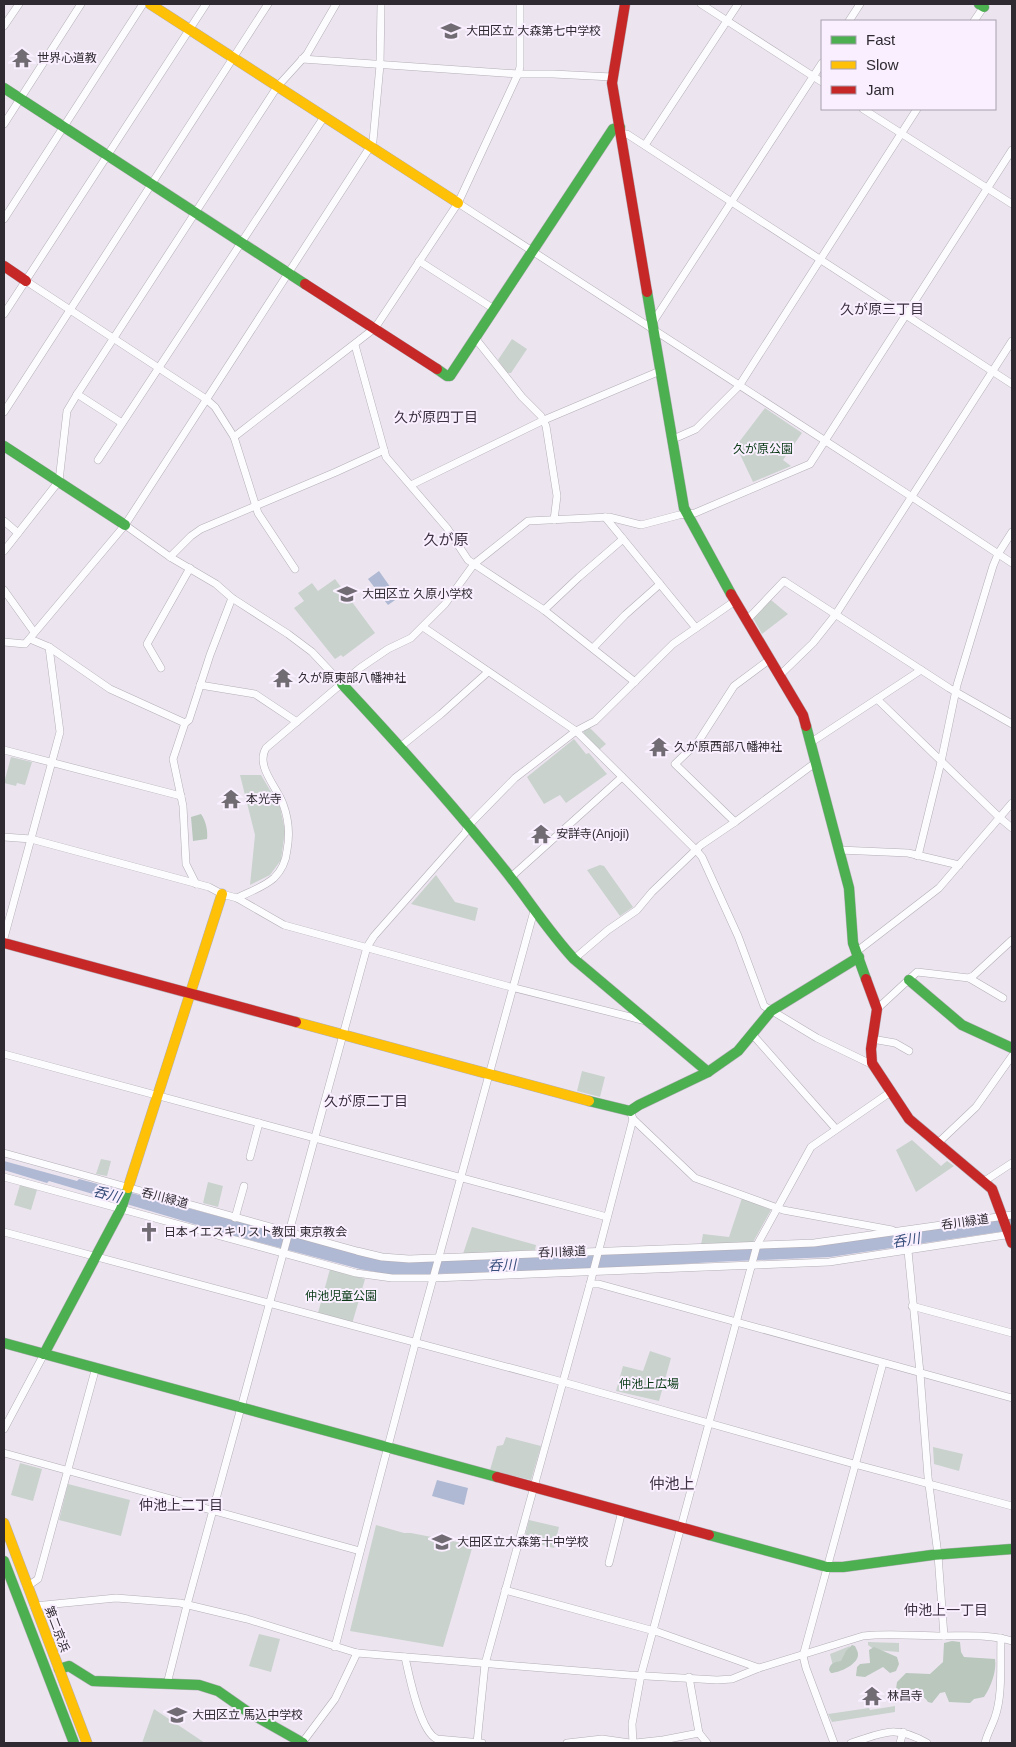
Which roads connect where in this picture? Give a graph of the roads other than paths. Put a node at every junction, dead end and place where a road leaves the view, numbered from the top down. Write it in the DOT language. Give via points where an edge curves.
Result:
graph roads {
  1 [pos="19,4"];
  2 [pos="81,4"];
  3 [pos="143,4"];
  4 [pos="150,4"];
  5 [pos="206,4"];
  6 [pos="268,4"];
  7 [pos="336,4"];
  8 [pos="380,4"];
  9 [pos="520,4"];
  10 [pos="626,4"];
  11 [pos="701,4"];
  12 [pos="738,4"];
  13 [pos="860,4"];
  14 [pos="983,5"];
  15 [pos="727,20"];
  16 [pos="850,20"];
  17 [pos="975,20"];
  18 [pos="4,26"];
  19 [pos="189,30"];
  20 [pos="234,59"];
  21 [pos="302,59"];
  22 [pos="380,65"];
  23 [pos="821,65"];
  24 [pos="518,74"];
  25 [pos="612,77"];
  26 [pos="814,77"];
  27 [pos="821,81"];
  28 [pos="277,87"];
  29 [pos="4,88"];
  30 [pos="20,99"];
  31 [pos="865,110"];
  32 [pos="916,110"];
  33 [pos="324,117"];
  34 [pos="4,124"];
  35 [pos="63,126"];
  36 [pos="621,131"];
  37 [pos="902,133"];
  38 [pos="645,145"];
  39 [pos="370,147"];
  40 [pos="1012,150"];
  41 [pos="108,154"];
  42 [pos="152,184"];
  43 [pos="987,188"];
  44 [pos="732,202"];
  45 [pos="458,203"];
  46 [pos="1012,204"];
  47 [pos="196,212"];
  48 [pos="4,219"];
  49 [pos="242,242"];
  50 [pos="532,251"];
  51 [pos="820,259"];
  52 [pos="419,261"];
  53 [pos="4,266"];
  54 [pos="289,272"];
  55 [pos="26,281"];
  56 [pos="70,309"];
  57 [pos="494,309"];
  58 [pos="4,314"];
  59 [pos="907,316"];
  60 [pos="653,327"];
  61 [pos="375,328"];
  62 [pos="113,338"];
  63 [pos="475,338"];
  64 [pos="1012,341"];
  65 [pos="355,345"];
  66 [pos="159,368"];
  67 [pos="660,371"];
  68 [pos="992,371"];
  69 [pos="1012,384"];
  70 [pos="739,386"];
  71 [pos="77,394"];
  72 [pos="206,399"];
  73 [pos="4,412"];
  74 [pos="544,420"];
  75 [pos="122,423"];
  76 [pos="234,437"];
  77 [pos="672,438"];
  78 [pos="825,442"];
  79 [pos="4,446"];
  80 [pos="384,450"];
  81 [pos="98,460"];
  82 [pos="58,481"];
  83 [pos="411,485"];
  84 [pos="912,497"];
  85 [pos="257,506"];
  86 [pos="686,514"];
  87 [pos="605,517"];
  88 [pos="554,520"];
  89 [pos="4,521"];
  90 [pos="125,525"];
  91 [pos="1012,532"];
  92 [pos="18,533"];
  93 [pos="623,539"];
  94 [pos="4,552"];
  95 [pos="998,554"];
  96 [pos="170,557"];
  97 [pos="1012,563"];
  98 [pos="474,564"];
  99 [pos="190,568"];
  100 [pos="295,569"];
  101 [pos="660,584"];
  102 [pos="4,590"];
  103 [pos="232,598"];
  104 [pos="734,600"];
  105 [pos="544,610"];
  106 [pos="836,614"];
  107 [pos="746,621"];
  108 [pos="423,627"];
  109 [pos="696,628"];
  110 [pos="32,635"];
  111 [pos="4,642"];
  112 [pos="49,648"];
  113 [pos="593,648"];
  114 [pos="769,660"];
  115 [pos="161,668"];
  116 [pos="921,670"];
  117 [pos="488,672"];
  118 [pos="778,676"];
  119 [pos="635,682"];
  120 [pos="342,684"];
  121 [pos="200,685"];
  122 [pos="956,690"];
  123 [pos="876,699"];
  124 [pos="298,722"];
  125 [pos="185,723"];
  126 [pos="1012,724"];
  127 [pos="576,731"];
  128 [pos="810,743"];
  129 [pos="400,748"];
  130 [pos="4,750"];
  131 [pos="941,762"];
  132 [pos="816,763"];
  133 [pos="52,764"];
  134 [pos="622,777"];
  135 [pos="181,796"];
  136 [pos="1012,803"];
  137 [pos="1000,818"];
  138 [pos="735,822"];
  139 [pos="468,826"];
  140 [pos="1012,828"];
  141 [pos="4,837"];
  142 [pos="31,839"];
  143 [pos="696,850"];
  144 [pos="839,850"];
  145 [pos="918,856"];
  146 [pos="959,865"];
  147 [pos="511,877"];
  148 [pos="196,884"];
  149 [pos="222,894"];
  150 [pos="237,898"];
  151 [pos="534,911"];
  152 [pos="4,938"];
  153 [pos="1012,940"];
  154 [pos="4,943"];
  155 [pos="366,948"];
  156 [pos="857,955"];
  157 [pos="574,959"];
  158 [pos="969,978"];
  159 [pos="909,980"];
  160 [pos="513,987"];
  161 [pos="190,993"];
  162 [pos="1004,998"];
  163 [pos="877,1008"];
  164 [pos="771,1010"];
  165 [pos="648,1022"];
  166 [pos="752,1034"];
  167 [pos="343,1035"];
  168 [pos="872,1039"];
  169 [pos="1012,1048"];
  170 [pos="909,1051"];
  171 [pos="4,1054"];
  172 [pos="1012,1056"];
  173 [pos="873,1064"];
  174 [pos="708,1072"];
  175 [pos="489,1075"];
  176 [pos="892,1091"];
  177 [pos="158,1095"];
  178 [pos="632,1115"];
  179 [pos="259,1123"];
  180 [pos="836,1129"];
  181 [pos="314,1138"];
  182 [pos="938,1144"];
  183 [pos="4,1153"];
  184 [pos="250,1157"];
  185 [pos="1012,1163"];
  186 [pos="4,1177"];
  187 [pos="461,1178"];
  188 [pos="983,1182"];
  189 [pos="244,1186"];
  190 [pos="127,1190"];
  191 [pos="122,1207"];
  192 [pos="777,1208"];
  193 [pos="607,1217"];
  194 [pos="1006,1217"];
  195 [pos="235,1218"];
  196 [pos="898,1231"];
  197 [pos="4,1232"];
  198 [pos="289,1233"];
  199 [pos="1010,1236"];
  200 [pos="757,1246"];
  201 [pos="284,1251"];
  202 [pos="908,1251"];
  203 [pos="598,1252"];
  204 [pos="96,1257"];
  205 [pos="438,1258"];
  206 [pos="751,1265"];
  207 [pos="593,1271"];
  208 [pos="434,1277"];
  209 [pos="590,1284"];
  210 [pos="269,1304"];
  211 [pos="912,1306"];
  212 [pos="736,1323"];
  213 [pos="1012,1332"];
  214 [pos="4,1343"];
  215 [pos="415,1344"];
  216 [pos="44,1354"];
  217 [pos="884,1363"];
  218 [pos="96,1367"];
  219 [pos="920,1373"];
  220 [pos="563,1382"];
  221 [pos="1012,1398"];
  222 [pos="242,1404"];
  223 [pos="709,1423"];
  224 [pos="4,1429"];
  225 [pos="387,1447"];
  226 [pos="4,1453"];
  227 [pos="854,1464"];
  228 [pos="67,1470"];
  229 [pos="929,1483"];
  230 [pos="534,1486"];
  231 [pos="1012,1506"];
  232 [pos="214,1511"];
  233 [pos="622,1511"];
  234 [pos="4,1523"];
  235 [pos="681,1526"];
  236 [pos="1012,1549"];
  237 [pos="360,1551"];
  238 [pos="938,1554"];
  239 [pos="4,1561"];
  240 [pos="609,1564"];
  241 [pos="827,1567"];
  242 [pos="28,1586"];
  243 [pos="505,1590"];
  244 [pos="187,1604"];
  245 [pos="34,1606"];
  246 [pos="652,1630"];
  247 [pos="944,1636"];
  248 [pos="1001,1638"];
  249 [pos="1012,1641"];
  250 [pos="335,1646"];
  251 [pos="357,1653"];
  252 [pos="803,1656"];
  253 [pos="405,1657"];
  254 [pos="485,1664"];
  255 [pos="759,1668"];
  256 [pos="59,1669"];
  257 [pos="641,1675"];
  258 [pos="689,1677"];
  259 [pos="167,1684"];
  260 [pos="902,1732"];
  261 [pos="699,1733"];
  262 [pos="74,1743"];
  263 [pos="87,1743"];
  264 [pos="302,1743"];
  265 [pos="477,1743"];
  266 [pos="482,1743"];
  267 [pos="567,1743"];
  268 [pos="633,1743"];
  269 [pos="707,1743"];
  270 [pos="834,1743"];
  271 [pos="851,1743"];
  272 [pos="900,1743"];
  273 [pos="928,1743"];
  274 [pos="985,1743"];
  1 -- 18 [label="street"];
  2 -- 30 [label="street"];
  3 -- 35 [label="street"];
  4 -- 19 [label="main road"];
  5 -- 19 [label="street"];
  6 -- 20 [label="street"];
  7 -- 21 [label="street"];
  8 -- 22 [label="street"];
  9 -- 24 [label="street"];
  10 -- 25 [label="main road"];
  11 -- 15 [label="street"];
  12 -- 15 [label="street"];
  13 -- 16 [label="street"];
  14 -- 17 [label="street"];
  15 -- 26 [label="street"];
  15 -- 38 [label="street"];
  19 -- 20 [label="main road"];
  19 -- 41 [label="street"];
  20 -- 28 [label="main road"];
  20 -- 42 [label="street"];
  21 -- 22 [label="street"];
  21 -- 28 [label="street"];
  22 -- 24 [label="street"];
  22 -- 39 [label="street"];
  23 -- 26 [label="street"];
  24 -- 25 [label="street"];
  24 -- 45 [label="street"];
  25 -- 36 [label="main road"];
  26 -- 27 [label="street"];
  26 -- 44 [label="street"];
  28 -- 33 [label="main road"];
  28 -- 47 [label="street"];
  29 -- 30 [label="main road"];
  30 -- 34 [label="street"];
  30 -- 35 [label="main road"];
  31 -- 37 [label="street"];
  32 -- 37 [label="street"];
  33 -- 39 [label="main road"];
  33 -- 49 [label="street"];
  35 -- 41 [label="main road"];
  35 -- 48 [label="street"];
  36 -- 38 [label="street"];
  36 -- 50 [label="main road" via="612,129"];
  36 -- 60 [label="main road"];
  37 -- 43 [label="street"];
  37 -- 51 [label="street"];
  38 -- 44 [label="street"];
  39 -- 45 [label="main road"];
  39 -- 54 [label="street"];
  40 -- 43 [label="street"];
  41 -- 42 [label="main road"];
  41 -- 55 [label="street"];
  42 -- 47 [label="main road"];
  42 -- 56 [label="street"];
  43 -- 46 [label="street"];
  43 -- 59 [label="street"];
  44 -- 51 [label="street"];
  44 -- 60 [label="street"];
  45 -- 50 [label="street"];
  45 -- 52 [label="street"];
  47 -- 49 [label="main road"];
  47 -- 62 [label="street"];
  49 -- 54 [label="main road"];
  49 -- 66 [label="street"];
  50 -- 57 [label="main road"];
  50 -- 60 [label="street"];
  51 -- 59 [label="street"];
  51 -- 70 [label="street"];
  52 -- 57 [label="street"];
  52 -- 61 [label="street"];
  53 -- 55 [label="main road"];
  54 -- 61 [label="main road"];
  54 -- 72 [label="street"];
  55 -- 56 [label="street"];
  55 -- 58 [label="street"];
  56 -- 62 [label="street"];
  56 -- 73 [label="street"];
  57 -- 63 [label="main road"];
  59 -- 68 [label="street"];
  59 -- 78 [label="street"];
  60 -- 67 [label="main road"];
  60 -- 70 [label="street"];
  61 -- 63 [label="main road" via="447,376"];
  61 -- 65 [label="street"];
  62 -- 66 [label="street"];
  62 -- 71 [label="street"];
  63 -- 74 [label="street"];
  64 -- 68 [label="street"];
  65 -- 76 [label="street"];
  65 -- 80 [label="street"];
  66 -- 72 [label="street"];
  66 -- 75 [label="street"];
  67 -- 74 [label="street"];
  67 -- 77 [label="main road"];
  68 -- 69 [label="street"];
  68 -- 84 [label="street"];
  70 -- 77 [label="street" via="696,429"];
  70 -- 78 [label="street"];
  71 -- 75 [label="street"];
  71 -- 82 [label="street" via="67,411"];
  72 -- 76 [label="street"];
  72 -- 90 [label="street"];
  74 -- 83 [label="street"];
  74 -- 88 [label="street" via="557,496"];
  75 -- 81 [label="street"];
  76 -- 85 [label="street"];
  77 -- 86 [label="main road"];
  78 -- 84 [label="street"];
  78 -- 86 [label="street" via="810,464"];
  79 -- 82 [label="main road"];
  80 -- 83 [label="street" via="386,457"];
  80 -- 85 [label="street"];
  82 -- 90 [label="main road"];
  82 -- 92 [label="street"];
  83 -- 98 [label="street"];
  84 -- 95 [label="street"];
  84 -- 106 [label="street"];
  85 -- 96 [label="street" via="200,529"];
  85 -- 100 [label="street" via="258,513"];
  86 -- 87 [label="street" via="640,525"];
  86 -- 104 [label="main road"];
  87 -- 88 [label="street"];
  87 -- 93 [label="street"];
  88 -- 98 [label="street" via="528,521"];
  89 -- 92 [label="street"];
  90 -- 96 [label="street"];
  90 -- 110 [label="street"];
  91 -- 95 [label="street"];
  92 -- 94 [label="street"];
  93 -- 101 [label="street"];
  93 -- 105 [label="street"];
  95 -- 97 [label="street"];
  95 -- 122 [label="street"];
  96 -- 99 [label="street"];
  98 -- 105 [label="street"];
  98 -- 108 [label="street" via="445,604"];
  99 -- 103 [label="street"];
  99 -- 115 [label="street" via="147,644"];
  101 -- 109 [label="street"];
  101 -- 113 [label="street"];
  102 -- 110 [label="street"];
  103 -- 120 [label="street" via="312,652"];
  103 -- 121 [label="street"];
  104 -- 107 [label="main road"];
  104 -- 109 [label="street"];
  105 -- 113 [label="street"];
  106 -- 107 [label="street" via="784,581"];
  106 -- 116 [label="street"];
  106 -- 118 [label="street" via="813,644"];
  107 -- 114 [label="main road"];
  108 -- 117 [label="street"];
  108 -- 120 [label="street" via="411,638 360,668"];
  109 -- 119 [label="street" via="673,644"];
  110 -- 111 [label="street" via="26,644"];
  110 -- 112 [label="street"];
  112 -- 125 [label="street" via="110,689"];
  112 -- 133 [label="street" via="60,732"];
  113 -- 119 [label="street"];
  114 -- 118 [label="main road"];
  114 -- 138 [label="street" via="734,686 698,742 675,764"];
  116 -- 122 [label="street"];
  116 -- 123 [label="street"];
  117 -- 127 [label="street"];
  117 -- 129 [label="street"];
  118 -- 128 [label="main road" via="803,715"];
  119 -- 127 [label="street" via="595,721"];
  120 -- 124 [label="street"];
  120 -- 129 [label="main road"];
  121 -- 124 [label="street" via="255,694"];
  121 -- 125 [label="street" via="189,720"];
  122 -- 126 [label="street"];
  122 -- 131 [label="street"];
  123 -- 128 [label="street"];
  123 -- 131 [label="street"];
  124 -- 150 [label="street" via="262,755 264,767 283,804 290,831 284,864 273,879"];
  125 -- 135 [label="street" via="173,759"];
  127 -- 134 [label="street"];
  127 -- 139 [label="street" via="515,778"];
  128 -- 132 [label="main road"];
  129 -- 139 [label="main road"];
  130 -- 133 [label="street"];
  131 -- 137 [label="street"];
  131 -- 145 [label="street"];
  132 -- 138 [label="street"];
  132 -- 144 [label="main road"];
  133 -- 135 [label="street"];
  133 -- 142 [label="street"];
  134 -- 143 [label="street"];
  134 -- 147 [label="street"];
  135 -- 148 [label="street" via="186,864"];
  136 -- 137 [label="street"];
  137 -- 140 [label="street"];
  137 -- 146 [label="street"];
  138 -- 143 [label="street"];
  139 -- 147 [label="main road"];
  139 -- 155 [label="street"];
  141 -- 142 [label="street"];
  142 -- 148 [label="street"];
  142 -- 152 [label="street"];
  143 -- 157 [label="street" via="637,910"];
  143 -- 164 [label="street" via="702,856 738,936 764,1006"];
  144 -- 145 [label="street"];
  144 -- 156 [label="main road" via="849,888 852,939"];
  145 -- 146 [label="street"];
  146 -- 156 [label="street" via="939,888"];
  147 -- 151 [label="main road"];
  148 -- 149 [label="street"];
  149 -- 150 [label="street"];
  149 -- 161 [label="main road"];
  150 -- 155 [label="street" via="284,924"];
  151 -- 157 [label="main road"];
  151 -- 160 [label="street"];
  153 -- 158 [label="street"];
  154 -- 161 [label="main road"];
  155 -- 160 [label="street"];
  155 -- 167 [label="street"];
  156 -- 163 [label="main road"];
  156 -- 164 [label="main road"];
  157 -- 165 [label="main road"];
  158 -- 159 [label="street" via="917,972"];
  158 -- 162 [label="street"];
  159 -- 163 [label="street"];
  159 -- 169 [label="main road" via="962,1025"];
  160 -- 165 [label="street"];
  160 -- 175 [label="street"];
  161 -- 167 [label="main road"];
  161 -- 177 [label="main road"];
  163 -- 168 [label="main road"];
  164 -- 166 [label="main road"];
  164 -- 173 [label="street" via="817,1038"];
  165 -- 174 [label="main road"];
  166 -- 174 [label="main road" via="738,1051"];
  166 -- 180 [label="street"];
  167 -- 175 [label="main road"];
  167 -- 181 [label="street"];
  168 -- 170 [label="street" via="895,1043"];
  168 -- 173 [label="main road"];
  171 -- 177 [label="street"];
  172 -- 182 [label="street" via="976,1107"];
  173 -- 176 [label="main road"];
  174 -- 178 [label="main road" via="639,1105"];
  175 -- 178 [label="main road"];
  175 -- 187 [label="street"];
  176 -- 180 [label="street"];
  176 -- 182 [label="main road" via="909,1119"];
  177 -- 179 [label="street"];
  177 -- 190 [label="main road"];
  178 -- 192 [label="street" via="695,1178"];
  178 -- 193 [label="street"];
  179 -- 181 [label="street"];
  179 -- 184 [label="street"];
  180 -- 192 [label="street" via="811,1147"];
  181 -- 187 [label="street"];
  181 -- 198 [label="street"];
  182 -- 188 [label="main road"];
  183 -- 190 [label="street, 呑川緑道"];
  185 -- 188 [label="street"];
  186 -- 191 [label="street"];
  187 -- 193 [label="street"];
  187 -- 205 [label="street"];
  188 -- 194 [label="main road" via="992,1189"];
  189 -- 195 [label="street"];
  190 -- 191 [label="main road"];
  190 -- 195 [label="street, 呑川緑道"];
  191 -- 201 [label="street"];
  191 -- 204 [label="main road"];
  192 -- 196 [label="street"];
  192 -- 200 [label="street"];
  193 -- 203 [label="street"];
  194 -- 196 [label="street, 呑川緑道"];
  194 -- 199 [label="main road"];
  195 -- 198 [label="street, 呑川緑道"];
  196 -- 200 [label="street, 呑川緑道" via="814,1243"];
  197 -- 204 [label="street"];
  198 -- 201 [label="street"];
  198 -- 205 [label="street, 呑川緑道" via="382,1257"];
  199 -- 202 [label="street"];
  200 -- 203 [label="street, 呑川緑道"];
  200 -- 206 [label="street"];
  201 -- 208 [label="street" via="356,1273 392,1278"];
  201 -- 210 [label="street"];
  202 -- 206 [label="street" via="829,1262"];
  202 -- 211 [label="street"];
  203 -- 205 [label="street, 呑川緑道"];
  203 -- 207 [label="street"];
  204 -- 210 [label="street"];
  204 -- 216 [label="main road"];
  205 -- 208 [label="street"];
  206 -- 207 [label="street"];
  206 -- 212 [label="street"];
  207 -- 208 [label="street"];
  207 -- 209 [label="street"];
  208 -- 215 [label="street"];
  209 -- 212 [label="street"];
  209 -- 220 [label="street"];
  210 -- 215 [label="street"];
  210 -- 222 [label="street"];
  211 -- 213 [label="street"];
  211 -- 219 [label="street"];
  212 -- 217 [label="street"];
  212 -- 223 [label="street"];
  214 -- 216 [label="main road"];
  215 -- 220 [label="street"];
  215 -- 225 [label="street"];
  216 -- 218 [label="main road"];
  216 -- 224 [label="street"];
  217 -- 219 [label="street"];
  217 -- 227 [label="street"];
  218 -- 222 [label="main road"];
  218 -- 228 [label="street"];
  219 -- 221 [label="street"];
  219 -- 229 [label="street"];
  220 -- 223 [label="street"];
  220 -- 230 [label="street"];
  222 -- 225 [label="main road"];
  222 -- 232 [label="street"];
  223 -- 227 [label="street"];
  223 -- 235 [label="street"];
  225 -- 230 [label="main road"];
  225 -- 237 [label="street"];
  226 -- 228 [label="street"];
  227 -- 229 [label="street"];
  227 -- 241 [label="street"];
  228 -- 232 [label="street"];
  228 -- 242 [label="street" via="38,1580"];
  229 -- 231 [label="street"];
  229 -- 238 [label="street"];
  230 -- 233 [label="main road"];
  230 -- 243 [label="street"];
  232 -- 237 [label="street"];
  232 -- 244 [label="street"];
  233 -- 235 [label="main road"];
  233 -- 240 [label="street"];
  234 -- 242 [label="main road, 第二京浜"];
  235 -- 241 [label="main road"];
  235 -- 246 [label="street"];
  236 -- 238 [label="main road"];
  237 -- 250 [label="street"];
  238 -- 241 [label="main road"];
  238 -- 247 [label="street"];
  239 -- 262 [label="main road"];
  241 -- 252 [label="street"];
  242 -- 245 [label="main road, 第二京浜"];
  243 -- 246 [label="street"];
  243 -- 254 [label="street"];
  244 -- 245 [label="street" via="116,1598"];
  244 -- 250 [label="street"];
  244 -- 259 [label="street"];
  245 -- 256 [label="main road, 第二京浜"];
  246 -- 255 [label="street"];
  246 -- 257 [label="street"];
  247 -- 248 [label="street"];
  247 -- 252 [label="street" via="876,1634"];
  248 -- 249 [label="street"];
  248 -- 274 [label="street" via="996,1716"];
  250 -- 251 [label="street"];
  251 -- 253 [label="street"];
  251 -- 264 [label="street" via="335,1699"];
  252 -- 255 [label="street"];
  252 -- 270 [label="street"];
  253 -- 254 [label="street"];
  253 -- 265 [label="street" via="419,1712 431,1736"];
  254 -- 257 [label="street"];
  254 -- 265 [label="street"];
  255 -- 258 [label="street" via="732,1679"];
  256 -- 259 [label="main road" via="69,1666 93,1681"];
  256 -- 263 [label="main road, 第二京浜"];
  257 -- 258 [label="street"];
  257 -- 268 [label="street" via="632,1724"];
  258 -- 261 [label="street"];
  259 -- 264 [label="main road" via="199,1685 218,1691"];
  260 -- 271 [label="street" via="891,1731"];
  260 -- 272 [label="street"];
  260 -- 273 [label="street"];
  261 -- 268 [label="street"];
  261 -- 269 [label="street"];
  265 -- 266 [label="street"];
  267 -- 268 [label="street" via="602,1739"];
}
